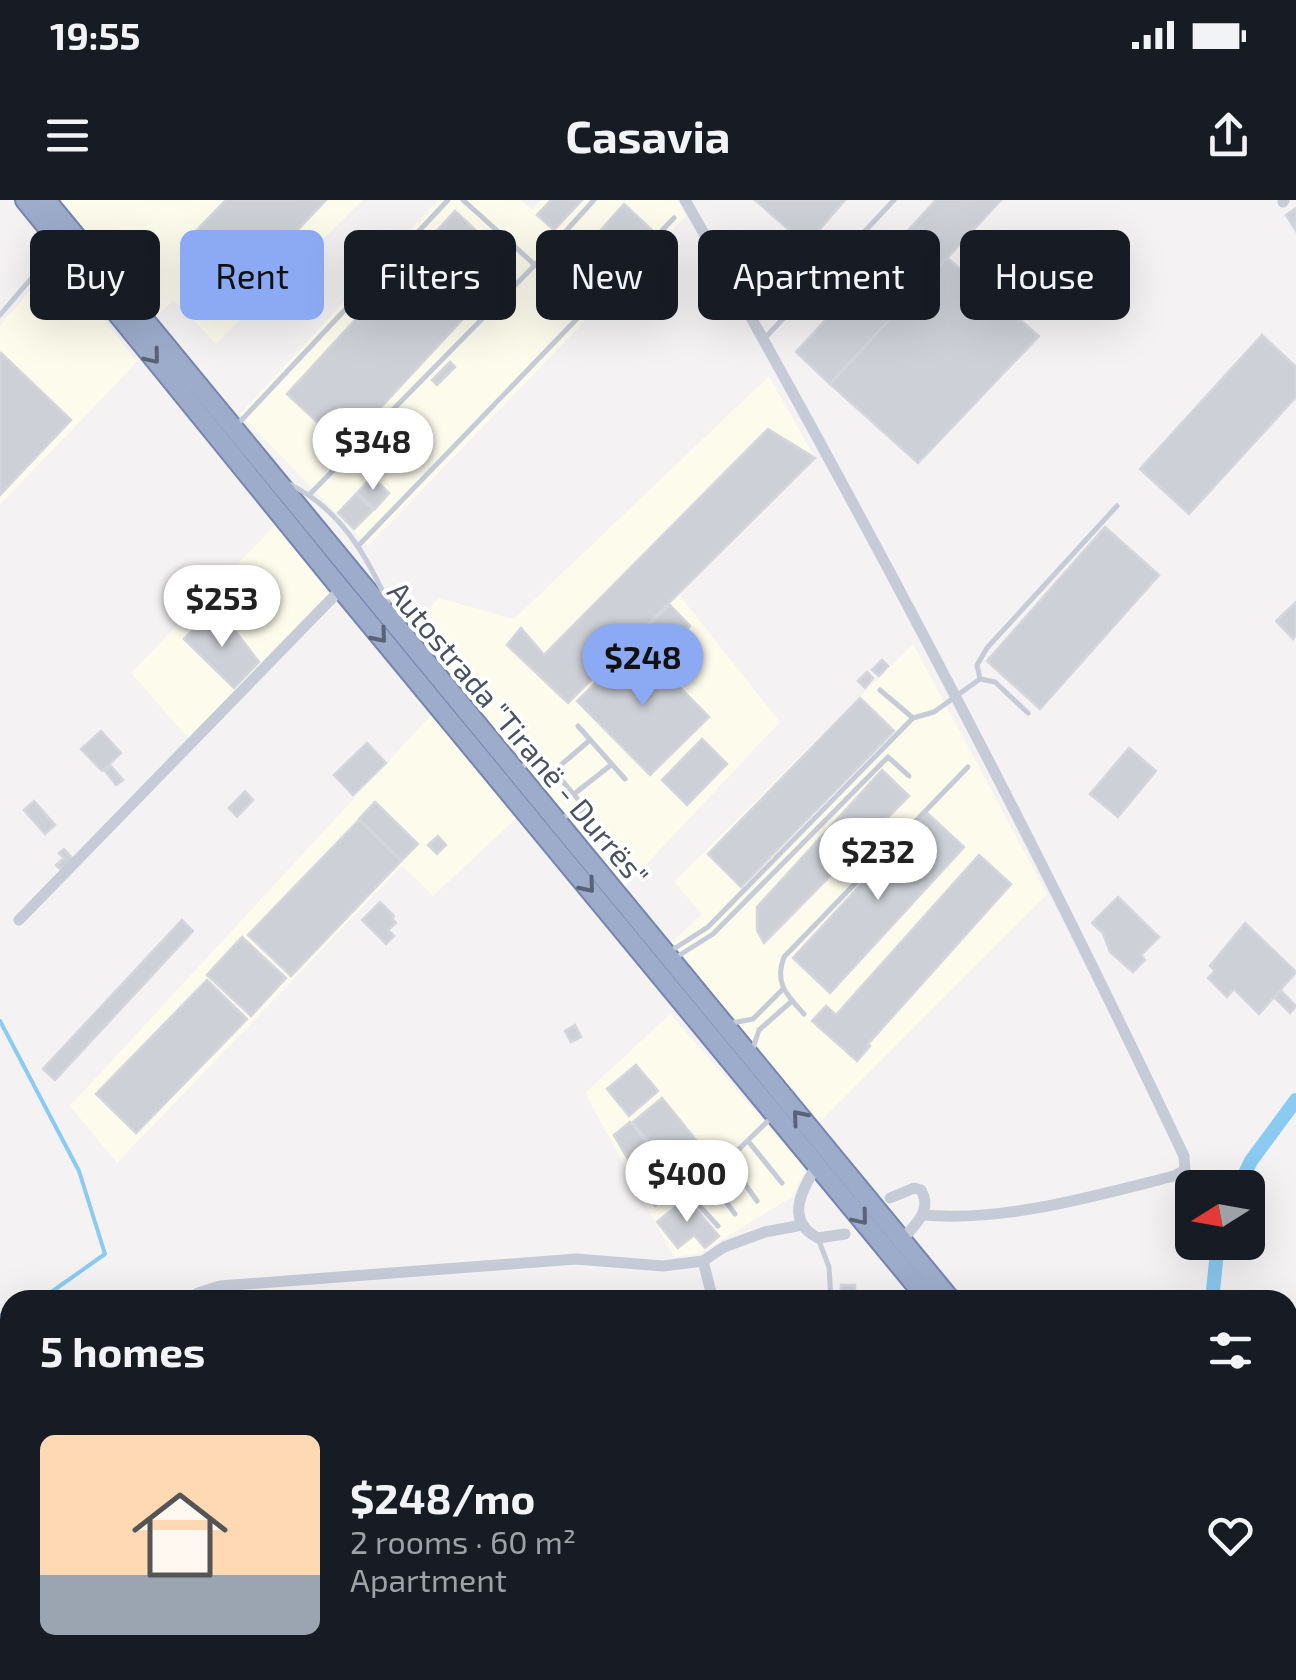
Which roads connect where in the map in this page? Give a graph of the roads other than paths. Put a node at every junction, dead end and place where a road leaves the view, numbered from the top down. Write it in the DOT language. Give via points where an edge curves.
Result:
graph roads {
  1 [pos="25,200"];
  2 [pos="46,200"];
  3 [pos="448,200"];
  4 [pos="463,200"];
  5 [pos="594,200"];
  6 [pos="685,200"];
  7 [pos="894,200"];
  8 [pos="674,218"];
  9 [pos="50,230"];
  10 [pos="567,230"];
  11 [pos="536,265"];
  12 [pos="30,280"];
  13 [pos="0,315"];
  14 [pos="123,320"];
  15 [pos="764,340"];
  16 [pos="234,429"];
  17 [pos="272,477"];
  18 [pos="310,494"];
  19 [pos="1117,506"];
  20 [pos="359,545"];
  21 [pos="341,590"];
  22 [pos="401,634"];
  23 [pos="980,679"];
  24 [pos="880,690"];
  25 [pos="954,696"];
  26 [pos="1028,712"];
  27 [pos="914,718"];
  28 [pos="578,726"];
  29 [pos="590,740"];
  30 [pos="612,764"];
  31 [pos="968,767"];
  32 [pos="514,769"];
  33 [pos="554,771"];
  34 [pos="909,776"];
  35 [pos="626,780"];
  36 [pos="574,794"];
  37 [pos="555,820"];
  38 [pos="19,920"];
  39 [pos="669,957"];
  40 [pos="782,990"];
  41 [pos="792,1000"];
  42 [pos="714,1014"];
  43 [pos="804,1014"];
  44 [pos="746,1053"];
  45 [pos="775,1114"];
  46 [pos="748,1140"];
  47 [pos="728,1160"];
  48 [pos="817,1166"];
  49 [pos="709,1179"];
  50 [pos="782,1183"];
  51 [pos="890,1198"];
  52 [pos="756,1201"];
  53 [pos="735,1214"];
  54 [pos="923,1215"];
  55 [pos="802,1225"];
  56 [pos="718,1226"];
  57 [pos="846,1234"];
  58 [pos="818,1238"];
  59 [pos="902,1240"];
  60 [pos="703,1261"];
  61 [pos="207,1290"];
  62 [pos="710,1290"];
  63 [pos="830,1290"];
  64 [pos="920,1290"];
  65 [pos="943,1290"];
  1 -- 9 [label="highway, Autostrada \"Tiranë - Durrës\""];
  2 -- 16 [label="highway, Autostrada \"Tiranë - Durrës\""];
  3 -- 16 [label="lane"];
  4 -- 11 [label="lane"];
  5 -- 10 [label="lane"];
  6 -- 15 [label="street"];
  7 -- 15 [label="lane"];
  8 -- 20 [label="lane"];
  11 -- 18 [label="lane"];
  12 -- 13 [label="lane"];
  14 -- 21 [label="highway, Autostrada \"Tiranë - Durrës\", one-way"];
  15 -- 25 [label="street"];
  16 -- 17 [label="highway, Autostrada \"Tiranë - Durrës\""];
  17 -- 18 [label="lane"];
  17 -- 22 [label="highway, Autostrada \"Tiranë - Durrës\""];
  18 -- 20 [label="lane"];
  19 -- 23 [label="lane" via="980,657"];
  20 -- 22 [label="lane"];
  21 -- 38 [label="street"];
  21 -- 45 [label="highway, Autostrada \"Tiranë - Durrës\", one-way"];
  22 -- 32 [label="highway, Autostrada \"Tiranë - Durrës\""];
  23 -- 25 [label="lane"];
  23 -- 26 [label="lane" via="995,682"];
  24 -- 27 [label="lane"];
  25 -- 27 [label="lane"];
  25 -- 54 [label="street" via="1110,1000 1185,1170 1088,1198"];
  27 -- 39 [label="lane" via="708,928"];
  28 -- 29 [label="lane"];
  29 -- 30 [label="lane"];
  29 -- 33 [label="lane"];
  30 -- 35 [label="lane"];
  30 -- 36 [label="lane"];
  31 -- 40 [label="lane" via="784,957"];
  32 -- 33 [label="lane" via="544,759"];
  32 -- 37 [label="highway, Autostrada \"Tiranë - Durrës\""];
  33 -- 36 [label="lane"];
  34 -- 39 [label="lane" via="888,757 713,934"];
  36 -- 37 [label="lane" via="586,809"];
  37 -- 39 [label="highway, Autostrada \"Tiranë - Durrës\""];
  39 -- 42 [label="highway, Autostrada \"Tiranë - Durrës\""];
  40 -- 41 [label="lane"];
  40 -- 42 [label="lane" via="753,1019 731,1023"];
  41 -- 43 [label="lane"];
  41 -- 44 [label="lane" via="759,1030"];
  42 -- 44 [label="highway, Autostrada \"Tiranë - Durrës\""];
  59 -- 44 [label="highway, Autostrada \"Tiranë - Durrës\", one-way"];
  45 -- 46 [label="lane"];
  45 -- 48 [label="highway, Autostrada \"Tiranë - Durrës\""];
  46 -- 47 [label="lane"];
  46 -- 50 [label="lane"];
  47 -- 49 [label="lane"];
  47 -- 52 [label="lane"];
  48 -- 55 [label="street" via="800,1194"];
  48 -- 64 [label="highway, Autostrada \"Tiranë - Durrës\", one-way"];
  49 -- 53 [label="lane"];
  49 -- 56 [label="lane" via="697,1190 696,1202"];
  51 -- 54 [label="street" via="922,1190"];
  54 -- 59 [label="street"];
  55 -- 58 [label="street"];
  55 -- 60 [label="street" via="765,1232"];
  57 -- 58 [label="street"];
  58 -- 63 [label="lane"];
  59 -- 65 [label="highway, Autostrada \"Tiranë - Durrës\""];
  60 -- 61 [label="street" via="664,1266 576,1259"];
  60 -- 62 [label="street"];
}
